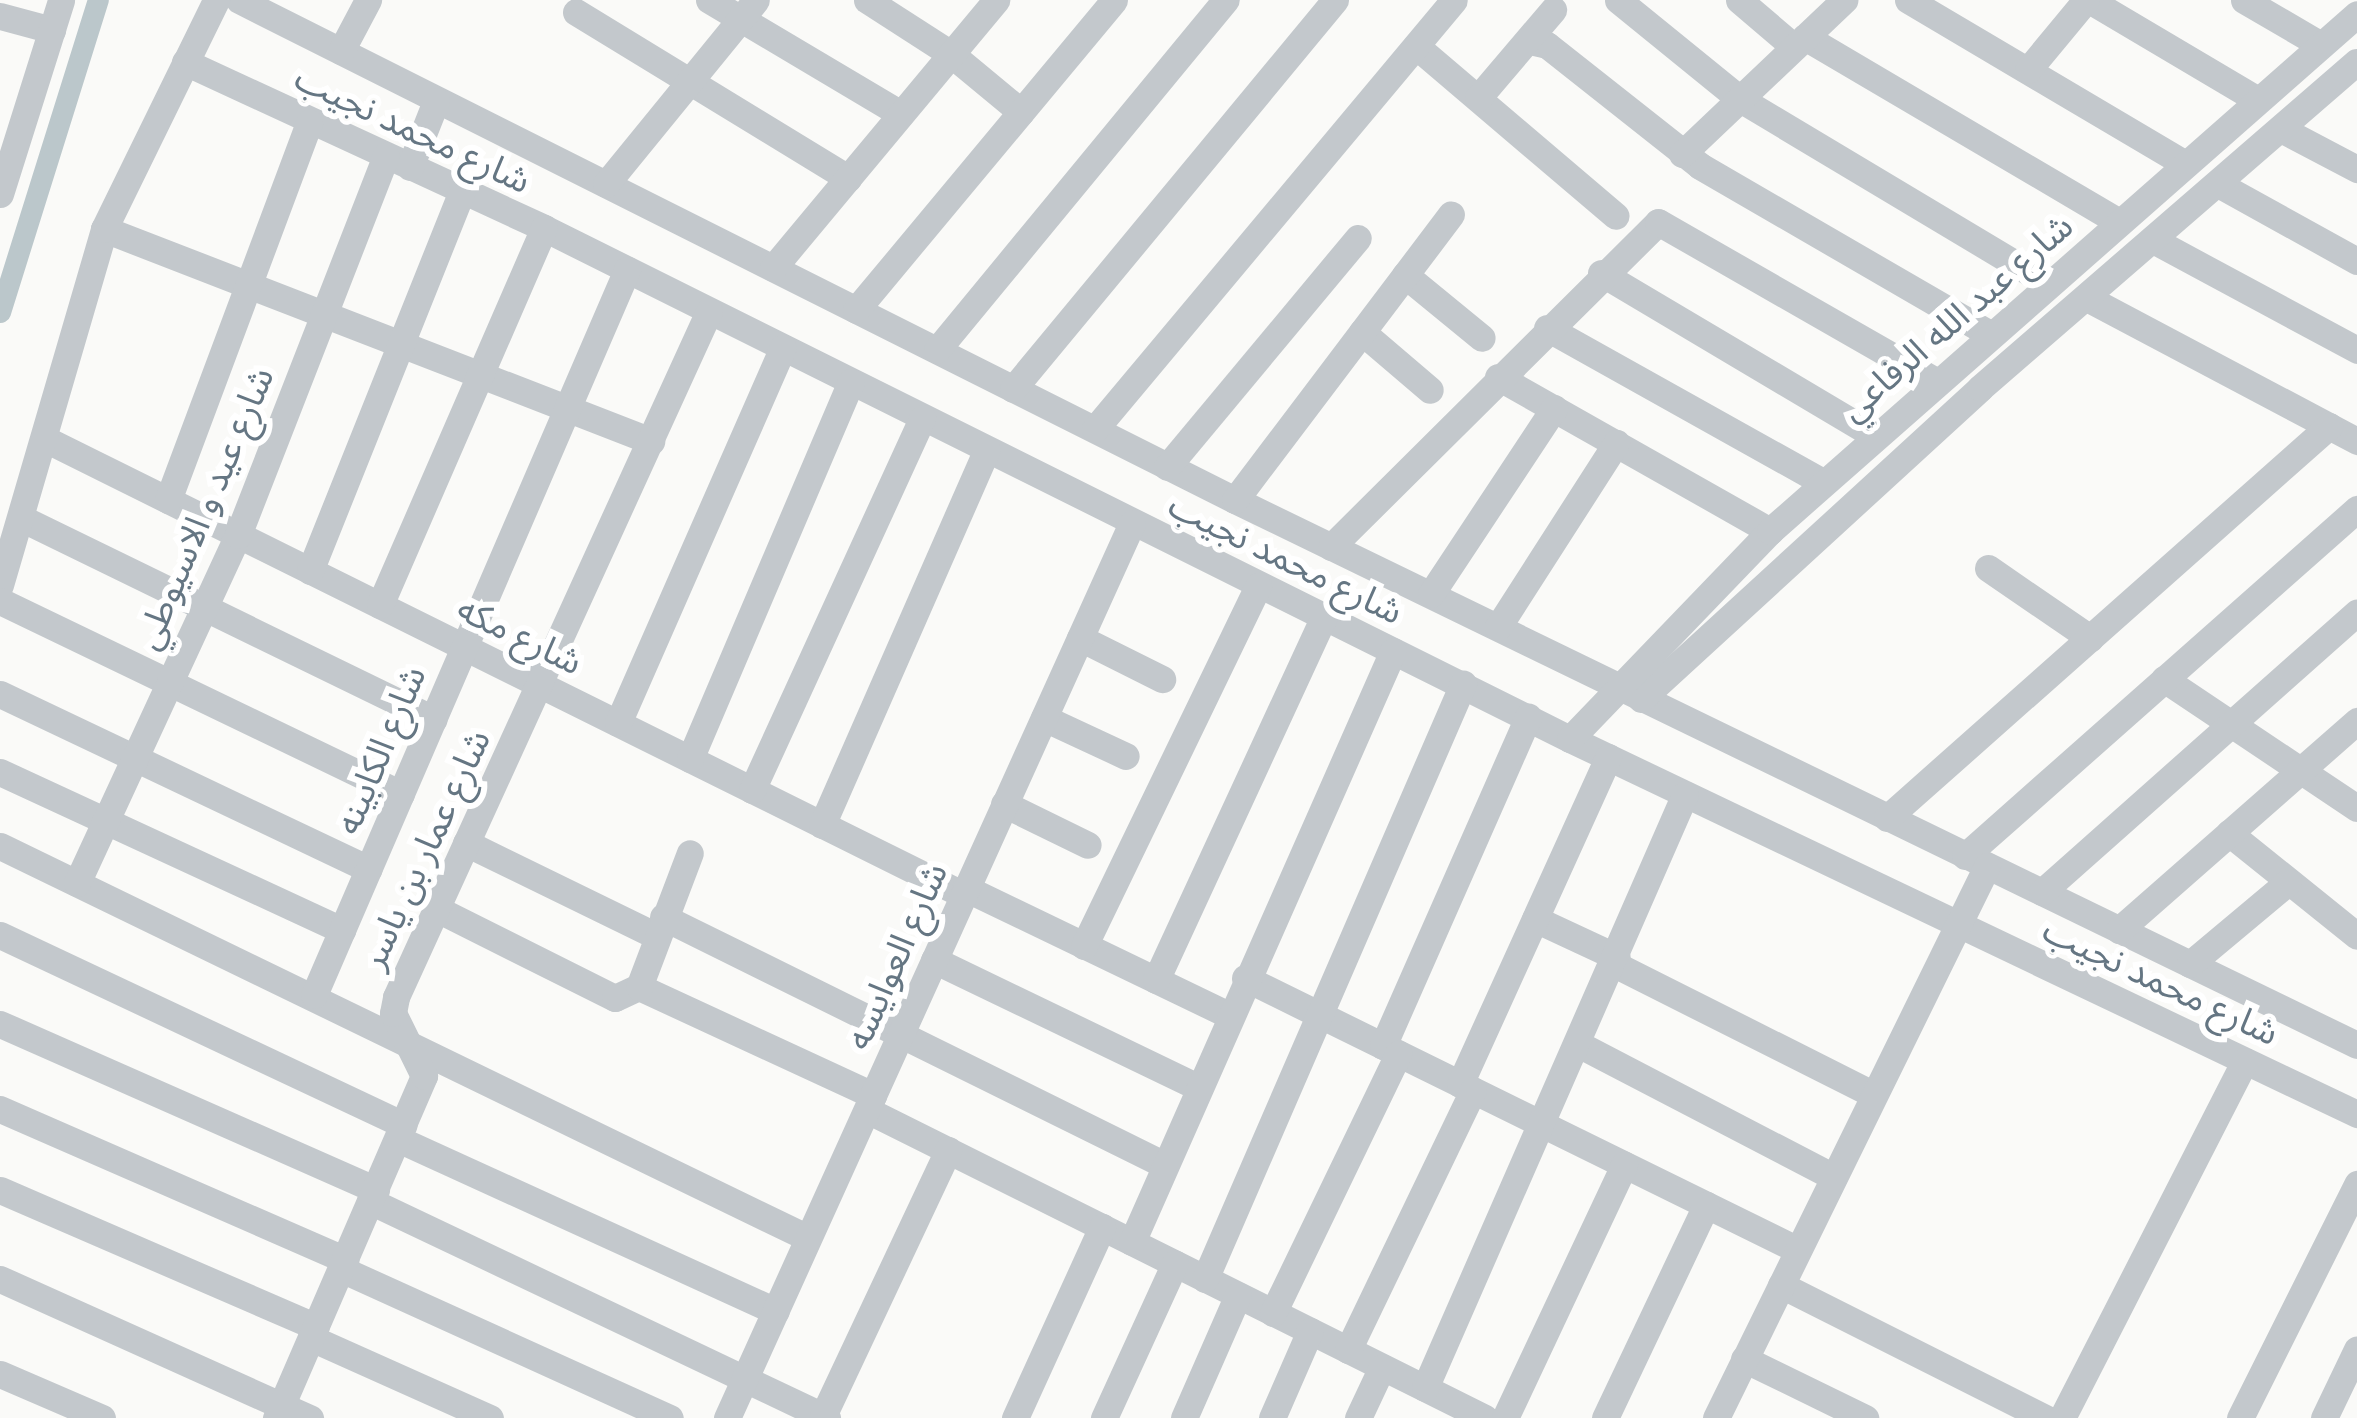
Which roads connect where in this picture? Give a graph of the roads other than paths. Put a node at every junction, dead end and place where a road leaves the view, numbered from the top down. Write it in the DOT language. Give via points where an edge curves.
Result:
graph roads {
  1 [pos="61,0"];
  2 [pos="216,0"];
  3 [pos="239,0"];
  4 [pos="368,0"];
  5 [pos="709,0"];
  6 [pos="867,0"];
  7 [pos="996,0"];
  8 [pos="1114,0"];
  9 [pos="1226,0"];
  10 [pos="1335,0"];
  11 [pos="1454,0"];
  12 [pos="1618,0"];
  13 [pos="1739,0"];
  14 [pos="1844,0"];
  15 [pos="1908,0"];
  16 [pos="2088,0"];
  17 [pos="2244,0"];
  18 [pos="748,9"];
  19 [pos="1553,10"];
  20 [pos="576,12"];
  21 [pos="2357,14"];
  22 [pos="0,16"];
  23 [pos="52,30"];
  24 [pos="1530,40"];
  25 [pos="1800,42"];
  26 [pos="2321,45"];
  27 [pos="1416,46"];
  28 [pos="341,51"];
  29 [pos="951,54"];
  30 [pos="185,62"];
  31 [pos="2354,69"];
  32 [pos="2028,70"];
  33 [pos="689,81"];
  34 [pos="1478,98"];
  35 [pos="1740,99"];
  36 [pos="2258,100"];
  37 [pos="436,101"];
  38 [pos="1021,112"];
  39 [pos="901,115"];
  40 [pos="309,122"];
  41 [pos="2281,129"];
  42 [pos="7,148"];
  43 [pos="1682,154"];
  44 [pos="398,162"];
  45 [pos="2185,164"];
  46 [pos="2357,170"];
  47 [pos="848,178"];
  48 [pos="606,184"];
  49 [pos="2218,184"];
  50 [pos="462,191"];
  51 [pos="0,194"];
  52 [pos="1451,214"];
  53 [pos="1616,216"];
  54 [pos="2119,222"];
  55 [pos="544,228"];
  56 [pos="104,229"];
  57 [pos="1358,238"];
  58 [pos="2153,240"];
  59 [pos="2357,261"];
  60 [pos="773,268"];
  61 [pos="627,270"];
  62 [pos="1601,273"];
  63 [pos="1405,275"];
  64 [pos="2048,283"];
  65 [pos="249,284"];
  66 [pos="2087,298"];
  67 [pos="856,310"];
  68 [pos="709,311"];
  69 [pos="325,314"];
  70 [pos="1546,328"];
  71 [pos="1362,332"];
  72 [pos="1990,334"];
  73 [pos="1482,338"];
  74 [pos="402,342"];
  75 [pos="783,348"];
  76 [pos="937,350"];
  77 [pos="2357,350"];
  78 [pos="481,372"];
  79 [pos="1498,377"];
  80 [pos="851,382"];
  81 [pos="1936,382"];
  82 [pos="1013,388"];
  83 [pos="1430,390"];
  84 [pos="568,406"];
  85 [pos="1554,408"];
  86 [pos="922,418"];
  87 [pos="2329,426"];
  88 [pos="1095,429"];
  89 [pos="1876,436"];
  90 [pos="45,439"];
  91 [pos="651,441"];
  92 [pos="2357,441"];
  93 [pos="1616,443"];
  94 [pos="987,450"];
  95 [pos="1167,466"];
  96 [pos="1824,482"];
  97 [pos="168,500"];
  98 [pos="1234,500"];
  99 [pos="2357,509"];
  100 [pos="21,518"];
  101 [pos="1132,523"];
  102 [pos="1770,531"];
  103 [pos="238,535"];
  104 [pos="1331,547"];
  105 [pos="1988,568"];
  106 [pos="310,571"];
  107 [pos="0,585"];
  108 [pos="1258,586"];
  109 [pos="1431,594"];
  110 [pos="0,601"];
  111 [pos="380,605"];
  112 [pos="205,606"];
  113 [pos="2357,612"];
  114 [pos="1324,617"];
  115 [pos="1498,627"];
  116 [pos="1080,638"];
  117 [pos="2090,638"];
  118 [pos="464,646"];
  119 [pos="1394,651"];
  120 [pos="1162,679"];
  121 [pos="2164,679"];
  122 [pos="169,681"];
  123 [pos="1463,684"];
  124 [pos="542,686"];
  125 [pos="1614,686"];
  126 [pos="0,694"];
  127 [pos="1641,699"];
  128 [pos="1528,717"];
  129 [pos="1044,718"];
  130 [pos="434,719"];
  131 [pos="2357,721"];
  132 [pos="2235,722"];
  133 [pos="618,723"];
  134 [pos="1570,739"];
  135 [pos="134,754"];
  136 [pos="1126,756"];
  137 [pos="1608,757"];
  138 [pos="690,759"];
  139 [pos="2304,767"];
  140 [pos="0,772"];
  141 [pos="752,790"];
  142 [pos="401,794"];
  143 [pos="1685,794"];
  144 [pos="1004,804"];
  145 [pos="2357,808"];
  146 [pos="1887,818"];
  147 [pos="104,821"];
  148 [pos="822,824"];
  149 [pos="2229,833"];
  150 [pos="466,843"];
  151 [pos="1088,845"];
  152 [pos="0,846"];
  153 [pos="690,853"];
  154 [pos="1976,861"];
  155 [pos="369,868"];
  156 [pos="2288,882"];
  157 [pos="77,883"];
  158 [pos="964,891"];
  159 [pos="2042,892"];
  160 [pos="435,908"];
  161 [pos="1535,919"];
  162 [pos="1958,924"];
  163 [pos="659,926"];
  164 [pos="2119,930"];
  165 [pos="342,931"];
  166 [pos="0,934"];
  167 [pos="2357,937"];
  168 [pos="1084,946"];
  169 [pos="934,960"];
  170 [pos="1615,961"];
  171 [pos="2190,964"];
  172 [pos="1244,978"];
  173 [pos="1156,980"];
  174 [pos="639,987"];
  175 [pos="314,995"];
  176 [pos="1318,1014"];
  177 [pos="1228,1015"];
  178 [pos="0,1024"];
  179 [pos="901,1033"];
  180 [pos="409,1040"];
  181 [pos="1580,1045"];
  182 [pos="2357,1045"];
  183 [pos="1390,1050"];
  184 [pos="2246,1061"];
  185 [pos="1198,1087"];
  186 [pos="1466,1087"];
  187 [pos="1874,1095"];
  188 [pos="870,1102"];
  189 [pos="0,1108"];
  190 [pos="2357,1114"];
  191 [pos="1546,1126"];
  192 [pos="401,1132"];
  193 [pos="948,1150"];
  194 [pos="1165,1165"];
  195 [pos="1624,1165"];
  196 [pos="1834,1177"];
  197 [pos="2357,1184"];
  198 [pos="0,1190"];
  199 [pos="373,1196"];
  200 [pos="1706,1205"];
  201 [pos="1102,1227"];
  202 [pos="808,1238"];
  203 [pos="1132,1242"];
  204 [pos="1798,1250"];
  205 [pos="1175,1263"];
  206 [pos="343,1265"];
  207 [pos="0,1279"];
  208 [pos="1205,1279"];
  209 [pos="1781,1285"];
  210 [pos="1238,1295"];
  211 [pos="776,1311"];
  212 [pos="1273,1313"];
  213 [pos="1310,1331"];
  214 [pos="313,1333"];
  215 [pos="2357,1349"];
  216 [pos="1348,1350"];
  217 [pos="1744,1359"];
  218 [pos="1382,1367"];
  219 [pos="0,1374"];
  220 [pos="746,1376"];
  221 [pos="1438,1402"];
  222 [pos="43,1406"];
  223 [pos="279,1412"];
  224 [pos="2031,1415"];
  225 [pos="825,1417"];
  226 [pos="102,1418"];
  227 [pos="310,1418"];
  228 [pos="490,1418"];
  229 [pos="670,1418"];
  230 [pos="727,1418"];
  231 [pos="1016,1418"];
  232 [pos="1104,1418"];
  233 [pos="1184,1418"];
  234 [pos="1272,1418"];
  235 [pos="1358,1418"];
  236 [pos="1485,1418"];
  237 [pos="1505,1418"];
  238 [pos="1604,1418"];
  239 [pos="1716,1418"];
  240 [pos="1865,1418"];
  241 [pos="2062,1418"];
  242 [pos="2240,1418"];
  243 [pos="2324,1418"];
  1 -- 23 [label="street"];
  2 -- 30 [label="street"];
  3 -- 28 [label="street, شارع محمد نجيب"];
  4 -- 28 [label="street"];
  5 -- 18 [label="street"];
  6 -- 29 [label="street"];
  7 -- 29 [label="street"];
  8 -- 38 [label="street"];
  9 -- 76 [label="street"];
  10 -- 82 [label="street"];
  11 -- 27 [label="street"];
  12 -- 35 [label="street"];
  13 -- 25 [label="street"];
  14 -- 25 [label="street"];
  15 -- 32 [label="street"];
  16 -- 32 [label="street"];
  16 -- 36 [label="street"];
  17 -- 26 [label="street"];
  18 -- 33 [label="street"];
  18 -- 39 [label="street"];
  19 -- 24 [label="street"];
  20 -- 33 [label="street"];
  21 -- 26 [label="street, شارع عبد الله الرفاعي"];
  22 -- 23 [label="street"];
  23 -- 42 [label="street"];
  24 -- 34 [label="street"];
  24 -- 43 [label="street" via="1547,45"];
  25 -- 35 [label="street"];
  25 -- 54 [label="street"];
  26 -- 36 [label="street, شارع عبد الله الرفاعي"];
  27 -- 34 [label="street"];
  27 -- 88 [label="street"];
  28 -- 37 [label="street, شارع محمد نجيب"];
  29 -- 38 [label="street"];
  29 -- 39 [label="street"];
  30 -- 40 [label="street, شارع محمد نجيب"];
  30 -- 56 [label="street"];
  31 -- 41 [label="street, شارع عبد الله الرفاعي"];
  32 -- 45 [label="street"];
  33 -- 47 [label="street"];
  33 -- 48 [label="street"];
  34 -- 53 [label="street"];
  35 -- 43 [label="street"];
  35 -- 64 [label="street"];
  36 -- 45 [label="street, شارع عبد الله الرفاعي"];
  37 -- 44 [label="street, شارع عيد و الاسيوطي"];
  37 -- 48 [label="street, شارع محمد نجيب"];
  38 -- 67 [label="street"];
  39 -- 47 [label="street"];
  40 -- 44 [label="street, شارع محمد نجيب"];
  40 -- 65 [label="street"];
  41 -- 46 [label="street"];
  41 -- 49 [label="street, شارع عبد الله الرفاعي"];
  42 -- 51 [label="street"];
  43 -- 72 [label="street"];
  44 -- 50 [label="street, شارع محمد نجيب"];
  44 -- 69 [label="street, شارع عيد و الاسيوطي"];
  45 -- 54 [label="street, شارع عبد الله الرفاعي"];
  47 -- 60 [label="street"];
  48 -- 60 [label="street, شارع محمد نجيب"];
  49 -- 58 [label="street, شارع عبد الله الرفاعي"];
  49 -- 59 [label="street"];
  50 -- 55 [label="street, شارع محمد نجيب"];
  50 -- 74 [label="street"];
  52 -- 63 [label="street"];
  54 -- 64 [label="street, شارع عبد الله الرفاعي"];
  55 -- 61 [label="street, شارع محمد نجيب"];
  55 -- 78 [label="street"];
  56 -- 65 [label="street"];
  56 -- 90 [label="street"];
  57 -- 95 [label="street"];
  58 -- 66 [label="street, شارع عبد الله الرفاعي"];
  58 -- 77 [label="street"];
  60 -- 67 [label="street, شارع محمد نجيب"];
  61 -- 68 [label="street, شارع محمد نجيب"];
  61 -- 84 [label="street, شارع الكابينه"];
  62 -- 70 [label="street"];
  62 -- 81 [label="street" via="1658,223"];
  62 -- 89 [label="street"];
  63 -- 71 [label="street"];
  63 -- 73 [label="street"];
  64 -- 72 [label="street, شارع عبد الله الرفاعي"];
  65 -- 69 [label="street"];
  65 -- 97 [label="street"];
  66 -- 87 [label="street"];
  66 -- 127 [label="street, شارع عبد الله الرفاعي"];
  67 -- 76 [label="street, شارع محمد نجيب"];
  68 -- 75 [label="street, شارع محمد نجيب"];
  68 -- 91 [label="street, شارع عمار بن ياسر"];
  69 -- 74 [label="street"];
  69 -- 103 [label="street, شارع عيد و الاسيوطي"];
  70 -- 79 [label="street"];
  70 -- 96 [label="street"];
  71 -- 83 [label="street"];
  71 -- 98 [label="street"];
  72 -- 81 [label="street, شارع عبد الله الرفاعي"];
  74 -- 78 [label="street"];
  74 -- 106 [label="street"];
  75 -- 80 [label="street, شارع محمد نجيب"];
  75 -- 133 [label="street"];
  76 -- 82 [label="street, شارع محمد نجيب"];
  78 -- 84 [label="street"];
  78 -- 111 [label="street"];
  79 -- 85 [label="street"];
  79 -- 104 [label="street"];
  80 -- 86 [label="street, شارع محمد نجيب"];
  80 -- 138 [label="street"];
  81 -- 89 [label="street, شارع عبد الله الرفاعي"];
  82 -- 88 [label="street, شارع محمد نجيب"];
  84 -- 91 [label="street"];
  84 -- 118 [label="street, شارع الكابينه"];
  85 -- 93 [label="street"];
  85 -- 109 [label="street"];
  86 -- 94 [label="street, شارع محمد نجيب"];
  86 -- 141 [label="street"];
  87 -- 92 [label="street"];
  87 -- 117 [label="street"];
  88 -- 95 [label="street, شارع محمد نجيب"];
  89 -- 96 [label="street, شارع عبد الله الرفاعي"];
  90 -- 97 [label="street, شارع مكه"];
  90 -- 100 [label="street"];
  91 -- 124 [label="street, شارع عمار بن ياسر"];
  93 -- 102 [label="street"];
  93 -- 115 [label="street"];
  94 -- 101 [label="street, شارع محمد نجيب"];
  94 -- 148 [label="street"];
  95 -- 98 [label="street, شارع محمد نجيب"];
  96 -- 102 [label="street, شارع عبد الله الرفاعي"];
  97 -- 103 [label="street, شارع مكه"];
  98 -- 104 [label="street, شارع محمد نجيب"];
  99 -- 121 [label="street"];
  100 -- 107 [label="street"];
  100 -- 112 [label="street"];
  101 -- 108 [label="street, شارع محمد نجيب"];
  101 -- 116 [label="street, شارع العوايسه"];
  102 -- 125 [label="street, شارع عبد الله الرفاعي"];
  103 -- 106 [label="street, شارع مكه"];
  103 -- 112 [label="street, شارع عيد و الاسيوطي"];
  104 -- 109 [label="street, شارع محمد نجيب"];
  105 -- 117 [label="street"];
  106 -- 111 [label="street, شارع مكه"];
  108 -- 114 [label="street, شارع محمد نجيب"];
  108 -- 168 [label="street"];
  109 -- 115 [label="street, شارع محمد نجيب"];
  110 -- 122 [label="street"];
  111 -- 118 [label="street, شارع مكه"];
  112 -- 122 [label="street, شارع عيد و الاسيوطي"];
  112 -- 130 [label="street"];
  113 -- 132 [label="street"];
  114 -- 119 [label="street, شارع محمد نجيب"];
  114 -- 173 [label="street"];
  115 -- 125 [label="street, شارع محمد نجيب"];
  116 -- 120 [label="street"];
  116 -- 129 [label="street, شارع العوايسه"];
  117 -- 146 [label="street"];
  118 -- 124 [label="street, شارع مكه"];
  118 -- 130 [label="street, شارع الكابينه"];
  119 -- 123 [label="street, شارع محمد نجيب"];
  119 -- 172 [label="street"];
  121 -- 132 [label="street"];
  121 -- 154 [label="street"];
  122 -- 135 [label="street, شارع عيد و الاسيوطي"];
  122 -- 142 [label="street"];
  123 -- 128 [label="street, شارع محمد نجيب"];
  123 -- 176 [label="street"];
  124 -- 133 [label="street, شارع مكه"];
  124 -- 150 [label="street, شارع عمار بن ياسر"];
  125 -- 127 [label="street, شارع محمد نجيب"];
  125 -- 134 [label="street, شارع عبد الله الرفاعي"];
  126 -- 135 [label="street"];
  127 -- 146 [label="street, شارع محمد نجيب"];
  128 -- 134 [label="street, شارع محمد نجيب"];
  128 -- 183 [label="street"];
  129 -- 136 [label="street"];
  129 -- 144 [label="street, شارع العوايسه"];
  130 -- 142 [label="street, شارع الكابينه"];
  131 -- 139 [label="street"];
  132 -- 139 [label="street"];
  132 -- 159 [label="street"];
  133 -- 138 [label="street, شارع مكه"];
  134 -- 137 [label="street, شارع محمد نجيب"];
  135 -- 147 [label="street, شارع عيد و الاسيوطي"];
  135 -- 155 [label="street"];
  137 -- 143 [label="street, شارع محمد نجيب"];
  137 -- 161 [label="street"];
  138 -- 141 [label="street, شارع مكه"];
  139 -- 145 [label="street"];
  139 -- 149 [label="street"];
  140 -- 147 [label="street"];
  141 -- 148 [label="street, شارع مكه"];
  142 -- 155 [label="street, شارع الكابينه"];
  143 -- 162 [label="street, شارع محمد نجيب"];
  143 -- 170 [label="street"];
  144 -- 151 [label="street"];
  144 -- 158 [label="street, شارع العوايسه"];
  146 -- 154 [label="street, شارع محمد نجيب"];
  147 -- 157 [label="street, شارع عيد و الاسيوطي"];
  147 -- 165 [label="street"];
  148 -- 158 [label="street, شارع مكه"];
  149 -- 156 [label="street"];
  149 -- 164 [label="street"];
  150 -- 160 [label="street, شارع عمار بن ياسر"];
  150 -- 163 [label="street"];
  152 -- 157 [label="street"];
  153 -- 163 [label="street"];
  154 -- 159 [label="street, شارع محمد نجيب"];
  154 -- 162 [label="street"];
  155 -- 165 [label="street, شارع الكابينه"];
  156 -- 167 [label="street"];
  156 -- 171 [label="street"];
  157 -- 175 [label="street"];
  158 -- 168 [label="street, شارع مكه"];
  158 -- 169 [label="street, شارع العوايسه"];
  159 -- 164 [label="street, شارع محمد نجيب"];
  160 -- 174 [label="street" via="616,998"];
  160 -- 180 [label="street, شارع عمار بن ياسر" via="393,1004"];
  161 -- 170 [label="street"];
  161 -- 186 [label="street"];
  162 -- 184 [label="street, شارع محمد نجيب"];
  162 -- 187 [label="street"];
  163 -- 174 [label="street"];
  163 -- 179 [label="street"];
  164 -- 171 [label="street, شارع محمد نجيب"];
  165 -- 175 [label="street, شارع الكابينه"];
  166 -- 192 [label="street"];
  168 -- 173 [label="street, شارع مكه"];
  169 -- 179 [label="street, شارع العوايسه"];
  169 -- 185 [label="street"];
  170 -- 181 [label="street"];
  170 -- 187 [label="street"];
  171 -- 182 [label="street, شارع محمد نجيب"];
  172 -- 176 [label="street"];
  172 -- 177 [label="street"];
  173 -- 177 [label="street, شارع مكه"];
  174 -- 188 [label="street"];
  175 -- 180 [label="street"];
  176 -- 183 [label="street"];
  176 -- 208 [label="street"];
  177 -- 185 [label="street"];
  178 -- 199 [label="street"];
  179 -- 188 [label="street, شارع العوايسه"];
  179 -- 194 [label="street"];
  180 -- 192 [label="street, شارع عمار بن ياسر" via="424,1076"];
  180 -- 202 [label="street"];
  181 -- 191 [label="street"];
  181 -- 196 [label="street"];
  183 -- 186 [label="street"];
  183 -- 212 [label="street"];
  184 -- 190 [label="street, شارع محمد نجيب"];
  184 -- 241 [label="street"];
  185 -- 194 [label="street"];
  186 -- 191 [label="street"];
  186 -- 216 [label="street"];
  187 -- 196 [label="street"];
  188 -- 193 [label="street"];
  188 -- 202 [label="street, شارع العوايسه"];
  189 -- 206 [label="street"];
  191 -- 195 [label="street"];
  191 -- 221 [label="street"];
  192 -- 199 [label="street, شارع عمار بن ياسر"];
  192 -- 211 [label="street"];
  193 -- 201 [label="street"];
  193 -- 225 [label="street"];
  194 -- 203 [label="street"];
  195 -- 200 [label="street"];
  195 -- 237 [label="street"];
  196 -- 204 [label="street"];
  197 -- 242 [label="street"];
  198 -- 214 [label="street"];
  199 -- 206 [label="street, شارع عمار بن ياسر"];
  199 -- 220 [label="street"];
  200 -- 204 [label="street"];
  200 -- 238 [label="street"];
  201 -- 203 [label="street"];
  201 -- 231 [label="street"];
  202 -- 211 [label="street, شارع العوايسه"];
  203 -- 205 [label="street"];
  204 -- 209 [label="street"];
  205 -- 208 [label="street"];
  205 -- 232 [label="street"];
  206 -- 214 [label="street, شارع عمار بن ياسر"];
  206 -- 229 [label="street"];
  207 -- 223 [label="street"];
  208 -- 210 [label="street"];
  209 -- 217 [label="street"];
  209 -- 224 [label="street"];
  210 -- 212 [label="street"];
  210 -- 233 [label="street"];
  211 -- 220 [label="street, شارع العوايسه"];
  212 -- 213 [label="street"];
  213 -- 216 [label="street"];
  213 -- 234 [label="street"];
  214 -- 223 [label="street, شارع عمار بن ياسر"];
  214 -- 228 [label="street"];
  215 -- 243 [label="street"];
  216 -- 218 [label="street"];
  217 -- 239 [label="street"];
  217 -- 240 [label="street"];
  218 -- 221 [label="street"];
  218 -- 235 [label="street"];
  219 -- 222 [label="street"];
  220 -- 225 [label="street"];
  220 -- 230 [label="street, شارع العوايسه"];
  221 -- 236 [label="street"];
  222 -- 226 [label="street"];
  223 -- 227 [label="street"];
}
